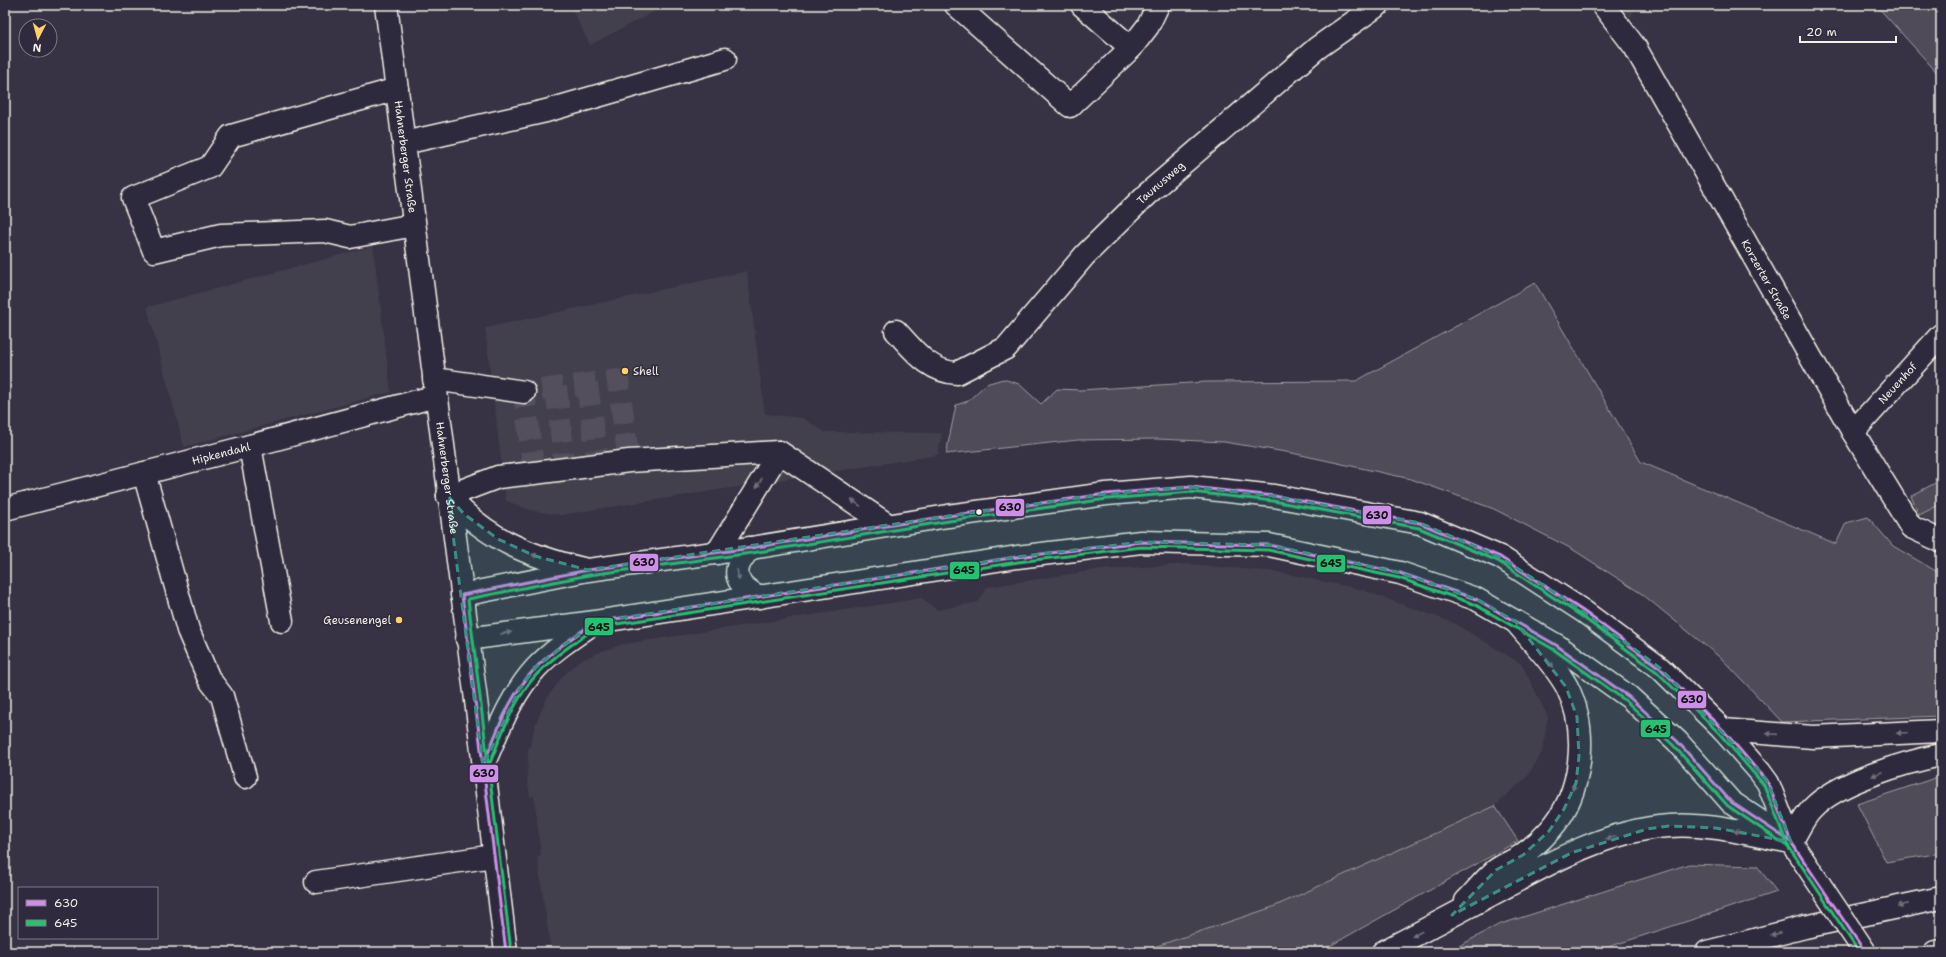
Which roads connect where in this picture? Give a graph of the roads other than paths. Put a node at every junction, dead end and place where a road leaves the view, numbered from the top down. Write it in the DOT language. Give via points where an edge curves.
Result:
graph roads {
  1 [pos="386,5"];
  2 [pos="956,5"];
  3 [pos="1082,5"];
  4 [pos="1158,5"];
  5 [pos="1378,5"];
  6 [pos="1603,5"];
  7 [pos="1131,48"];
  8 [pos="725,59"];
  9 [pos="397,89"];
  10 [pos="404,143"];
  11 [pos="414,224"];
  12 [pos="896,332"];
  13 [pos="1941,335"];
  14 [pos="435,388"];
  15 [pos="524,392"];
  16 [pos="1853,432"];
  17 [pos="250,446"];
  18 [pos="779,452"];
  19 [pos="144,473"];
  20 [pos="448,496"];
  21 [pos="5,509"];
  22 [pos="888,525"];
  23 [pos="1941,541"];
  24 [pos="751,548"];
  25 [pos="717,553"];
  26 [pos="588,570"];
  27 [pos="462,595"];
  28 [pos="760,597"];
  29 [pos="282,621"];
  30 [pos="595,622"];
  31 [pos="1516,622"];
  32 [pos="467,639"];
  33 [pos="1723,730"];
  34 [pos="1941,731"];
  35 [pos="1941,755"];
  36 [pos="483,766"];
  37 [pos="245,777"];
  38 [pos="1792,842"];
  39 [pos="494,856"];
  40 [pos="316,882"];
  41 [pos="1941,898"];
  42 [pos="1452,915"];
  43 [pos="1941,951"];
  44 [pos="506,952"];
  45 [pos="1383,952"];
  46 [pos="1707,952"];
  47 [pos="1865,952"];
  48 [pos="1935,952"];
  1 -- 9 [label="main road, Hahnerberger Straße"];
  2 -- 7 [label="main road" via="1070,106"];
  3 -- 7 [label="main road"];
  4 -- 7 [label="main road" via="1148,26"];
  5 -- 12 [label="main road, Taunusweg" via="1317,48 1146,195 1084,255 1006,348 957,373 950,373 929,365"];
  6 -- 16 [label="main road, Korzerter Straße" via="1635,47"];
  8 -- 10 [label="main road" via="546,111"];
  9 -- 10 [label="main road, Hahnerberger Straße"];
  9 -- 11 [label="main road" via="231,136 210,167 133,198 154,251 221,235 325,231 350,237"];
  10 -- 11 [label="main road, Hahnerberger Straße"];
  11 -- 14 [label="main road, Hahnerberger Straße"];
  13 -- 16 [label="main road, Neuenhof"];
  14 -- 15 [label="main road"];
  14 -- 17 [label="main road, Hipkendahl"];
  14 -- 20 [label="main road, Hahnerberger Straße"];
  16 -- 23 [label="main road, Korzerter Straße" via="1910,527"];
  17 -- 19 [label="main road, Hipkendahl"];
  17 -- 29 [label="main road"];
  18 -- 20 [label="main road" via="629,461 534,472 498,477"];
  22 -- 18 [label="main road, one-way"];
  18 -- 25 [label="main road, one-way"];
  19 -- 21 [label="main road, Hipkendahl"];
  19 -- 37 [label="main road" via="188,630 210,679 222,696"];
  26 -- 20 [label="main road, one-way" via="536,556 498,539 464,514"];
  20 -- 27 [label="main road, Hahnerberger Straße"];
  22 -- 24 [label="main road"];
  22 -- 33 [label="main road" via="1106,494 1191,487 1274,496 1420,523 1500,557 1583,611 1660,668"];
  24 -- 25 [label="main road"];
  24 -- 28 [label="main road, one-way" via="738,564 737,574 747,591"];
  25 -- 26 [label="main road"];
  26 -- 27 [label="main road"];
  27 -- 32 [label="main road, Hahnerberger Straße"];
  28 -- 30 [label="main road"];
  28 -- 31 [label="main road" via="1017,557 1141,542 1269,546 1400,573 1476,599"];
  32 -- 30 [label="main road, one-way"];
  30 -- 36 [label="main road" via="536,667 520,688 506,714"];
  31 -- 38 [label="main road" via="1556,645 1629,697 1677,741 1731,802"];
  31 -- 42 [label="main road, one-way" via="1554,669 1573,702 1580,742 1576,782 1564,809 1549,831 1522,855 1496,870"];
  32 -- 36 [label="main road, Hahnerberger Straße"];
  34 -- 33 [label="main road, one-way" via="1813,737"];
  33 -- 38 [label="main road" via="1768,783"];
  35 -- 38 [label="main road, one-way" via="1886,770 1843,788 1813,808"];
  36 -- 39 [label="main road, Hahnerberger Straße"];
  38 -- 42 [label="main road, one-way" via="1716,828 1669,826 1647,829 1571,853"];
  38 -- 47 [label="main road, bridge"];
  39 -- 40 [label="main road"];
  39 -- 44 [label="main road, Hahnerberger Straße"];
  41 -- 46 [label="main road, one-way" via="1805,927"];
  42 -- 45 [label="main road, one-way"];
  43 -- 48 [label="main road"];
}
